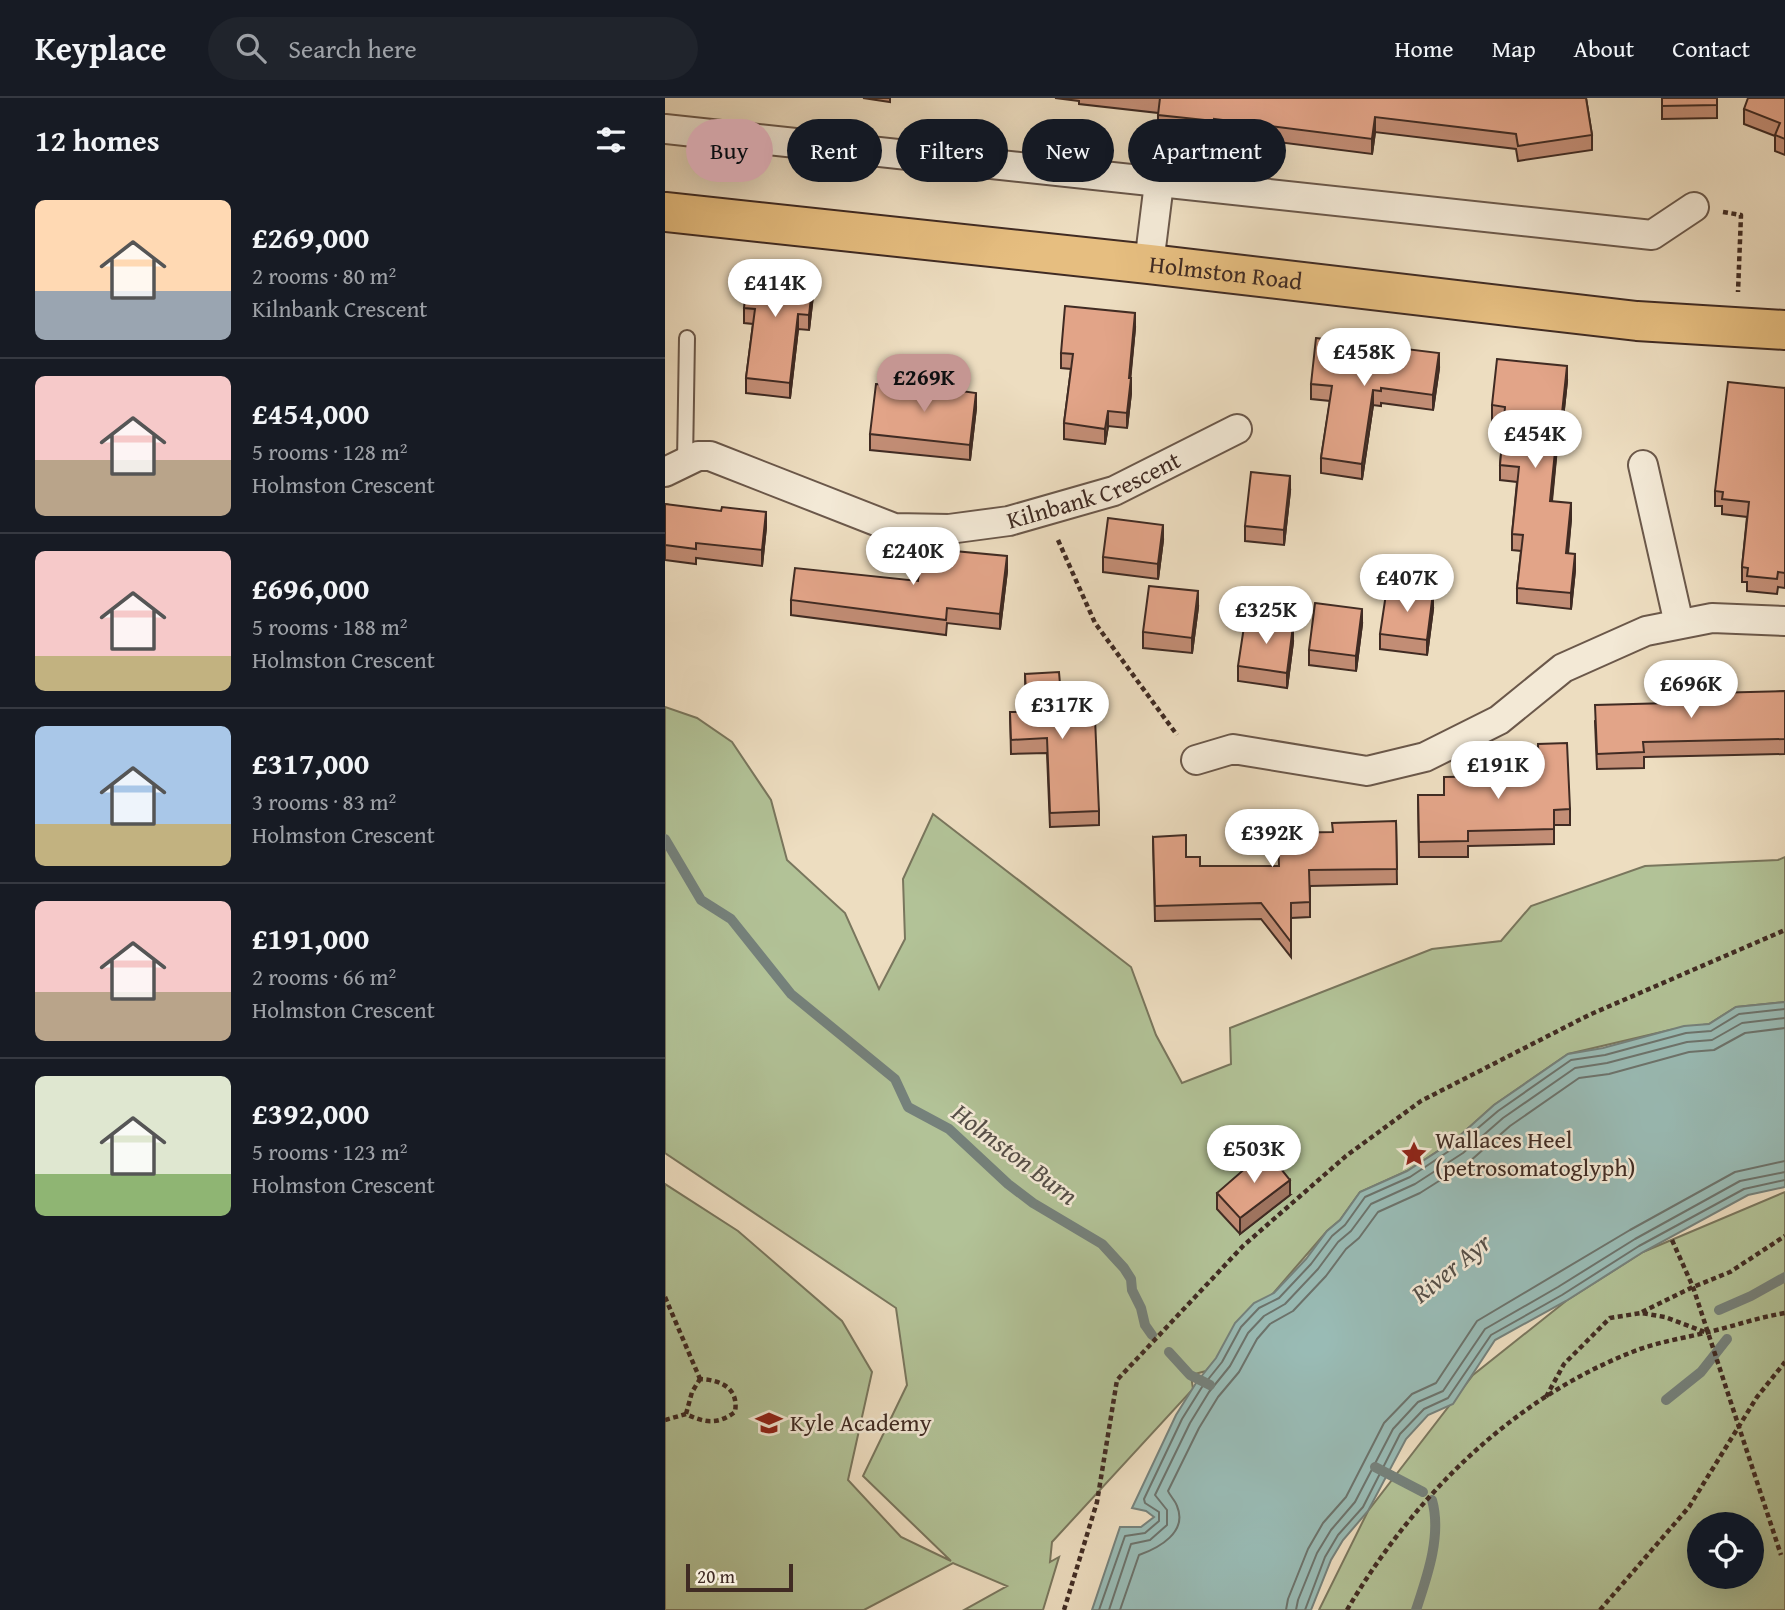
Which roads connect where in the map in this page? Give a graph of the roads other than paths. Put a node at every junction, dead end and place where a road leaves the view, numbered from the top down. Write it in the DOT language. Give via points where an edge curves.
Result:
graph roads {
  1 [pos="665,129"];
  2 [pos="1159,183"];
  3 [pos="1694,207"];
  4 [pos="665,212"];
  5 [pos="1149,264"];
  6 [pos="1785,330"];
  7 [pos="687,338"];
  8 [pos="1237,429"];
  9 [pos="1643,465"];
  10 [pos="675,466"];
  11 [pos="1785,621"];
  12 [pos="1679,624"];
  13 [pos="1196,760"];
  1 -- 2 [label="street"];
  2 -- 3 [label="street" via="1652,234"];
  2 -- 5 [label="street"];
  4 -- 5 [label="main road, Holmston Road"];
  5 -- 6 [label="main road, Holmston Road" via="1637,321"];
  7 -- 10 [label="lane"];
  8 -- 10 [label="street, Kilnbank Crescent" via="1114,491 1009,520 949,529 894,528 711,456"];
  9 -- 12 [label="street"];
  11 -- 12 [label="street" via="1712,618"];
  12 -- 13 [label="street" via="1646,631 1563,668 1499,720 1425,757 1367,771 1233,748"];
}
